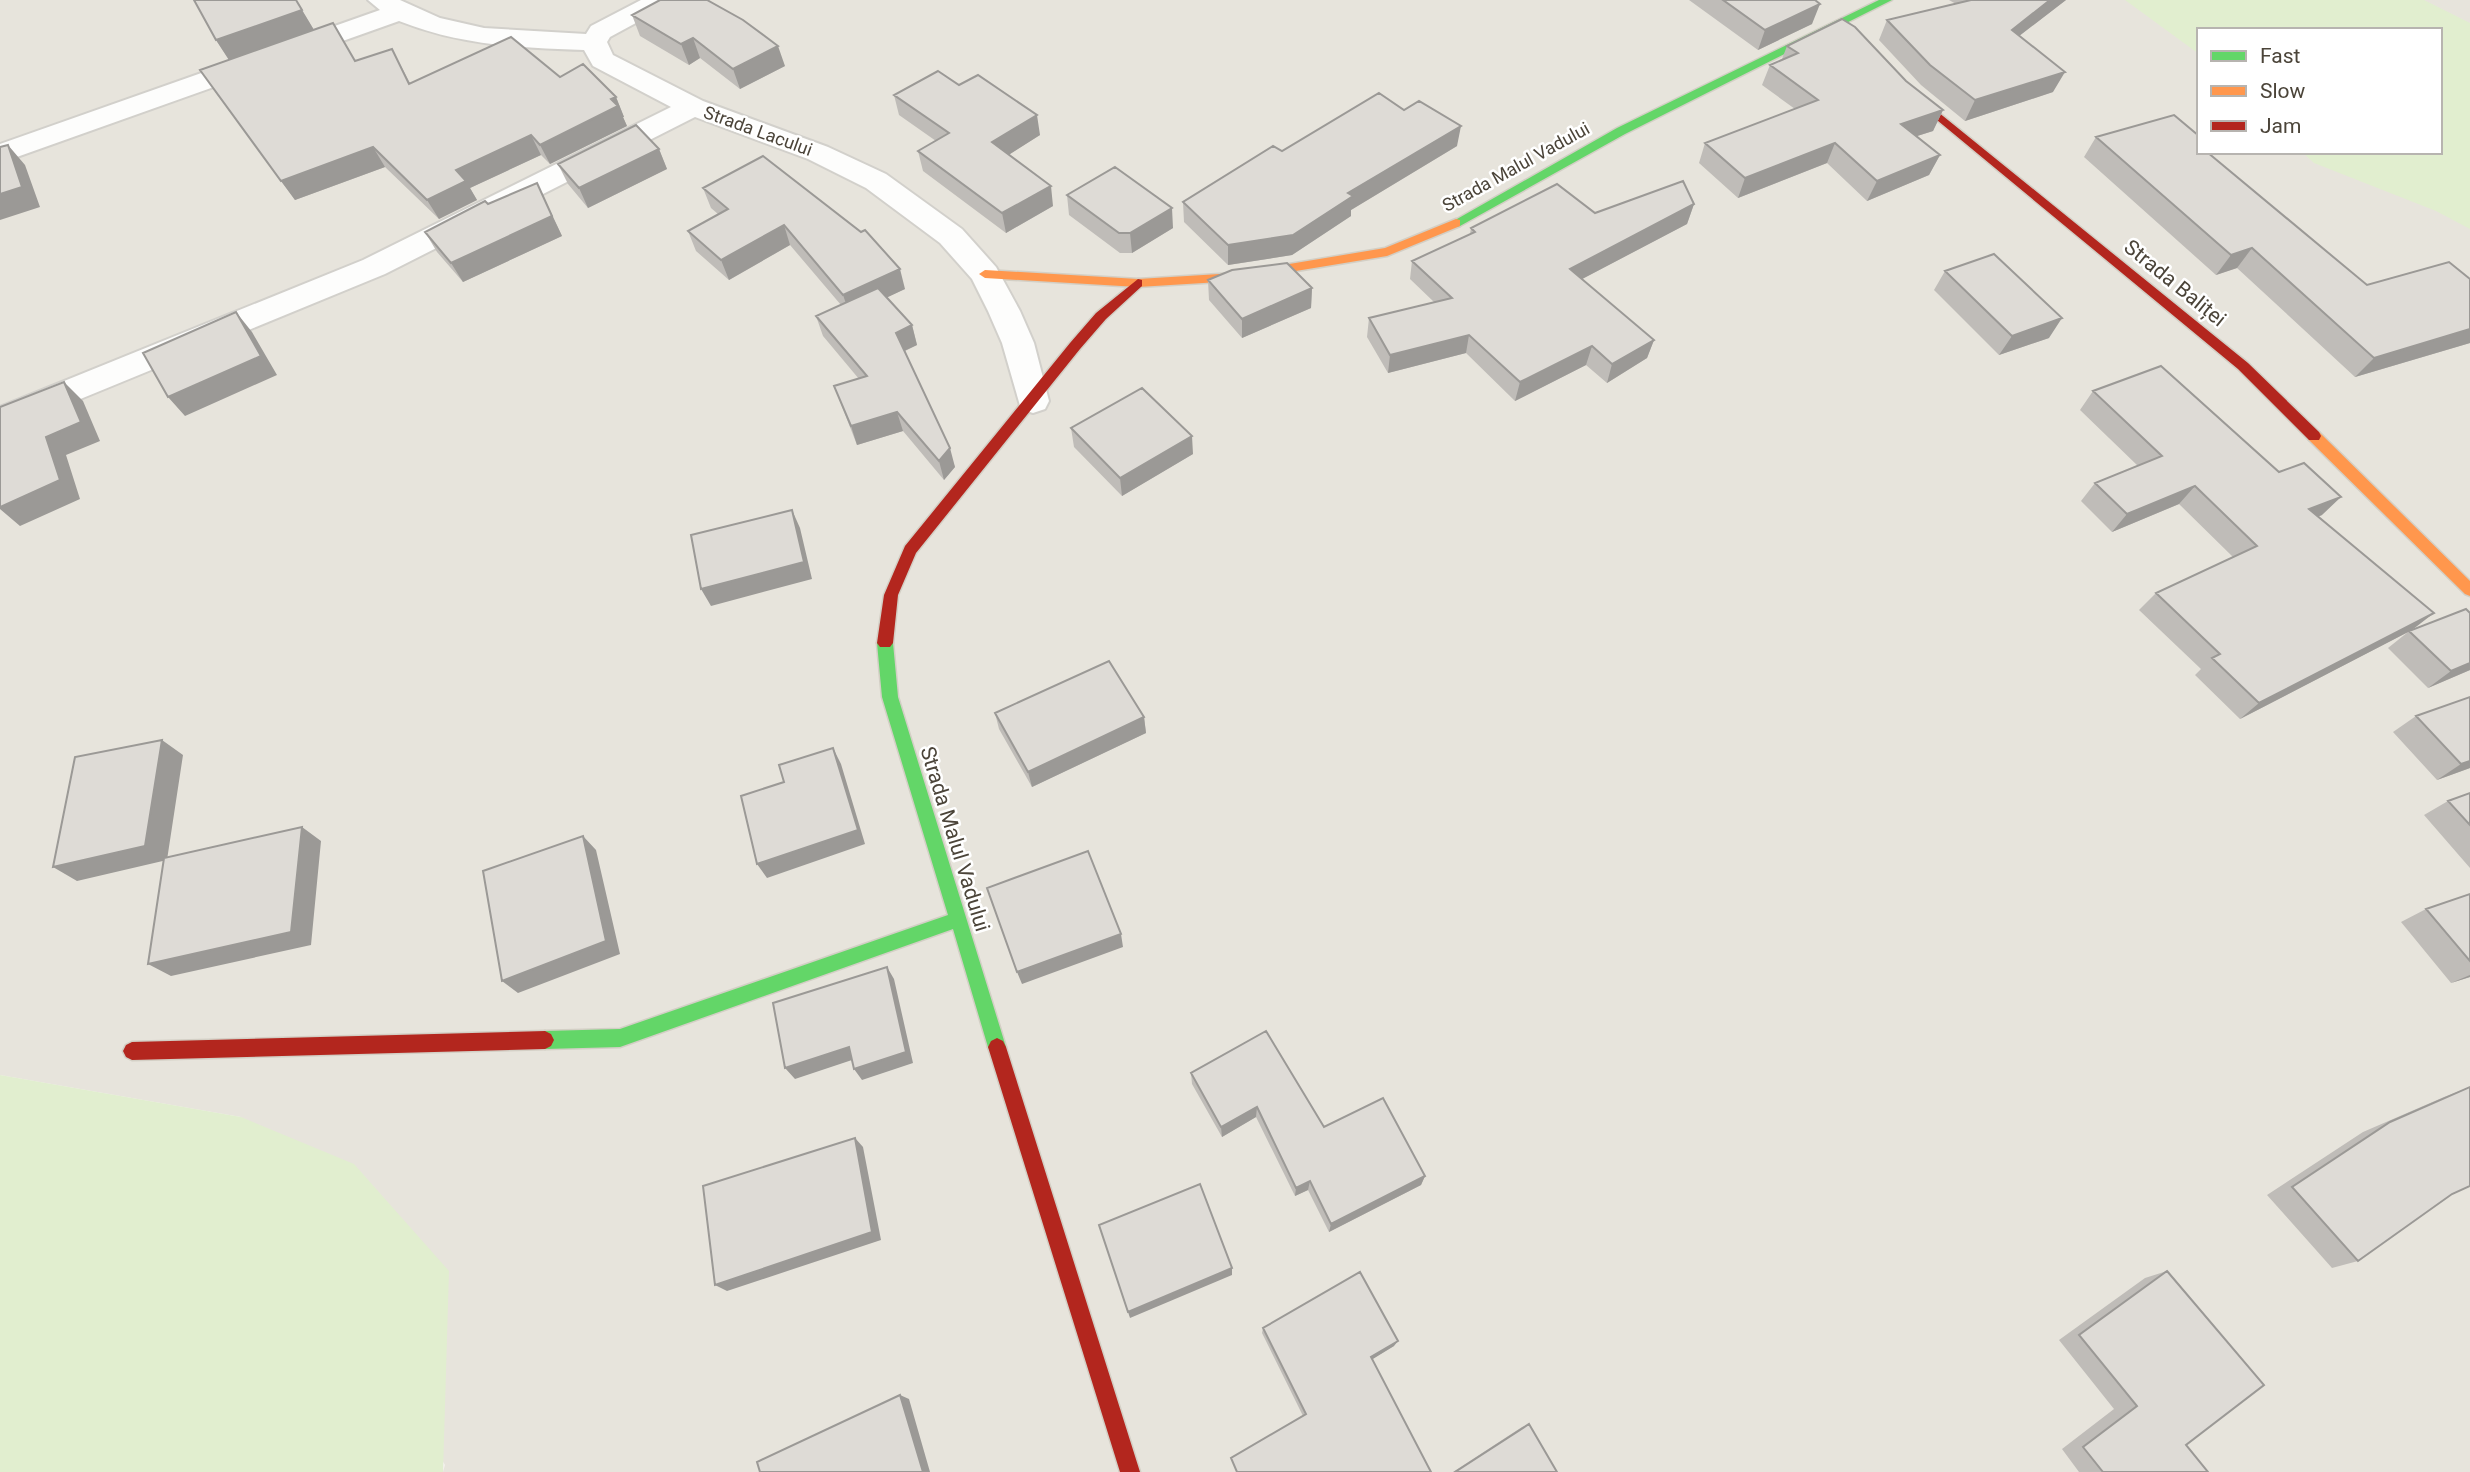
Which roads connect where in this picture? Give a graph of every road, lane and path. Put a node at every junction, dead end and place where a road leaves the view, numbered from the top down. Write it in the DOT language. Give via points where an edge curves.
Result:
graph roads {
  1 [pos="660,0"];
  2 [pos="1886,0"];
  3 [pos="390,6"];
  4 [pos="1843,21"];
  5 [pos="1858,39"];
  6 [pos="594,43"];
  7 [pos="1892,75"];
  8 [pos="693,107"];
  9 [pos="0,154"];
  10 [pos="985,274"];
  11 [pos="1138,283"];
  12 [pos="1033,401"];
  13 [pos="0,420"];
  14 [pos="2470,590"];
  15 [pos="957,920"];
  16 [pos="132,1051"];
  17 [pos="1130,1472"];
  1 -- 6 [label="street" via="600,32"];
  2 -- 4 [label="street, Strada Malul Vadului"];
  3 -- 6 [label="street" via="418,22 460,32"];
  3 -- 9 [label="street"];
  4 -- 5 [label="street"];
  4 -- 11 [label="street, Strada Malul Vadului" via="1621,131 1439,232 1387,252 1236,277"];
  6 -- 8 [label="street, Strada Lacului" via="602,60"];
  7 -- 14 [label="street, Strada Baliței" via="2243,366"];
  8 -- 10 [label="street, Strada Lacului" via="818,153 876,181 951,236"];
  8 -- 13 [label="street" via="374,267"];
  10 -- 11 [label="street, Strada Malul Vadului"];
  10 -- 12 [label="street, Strada Lacului" via="1018,343"];
  11 -- 12 [label="street, Strada Malul Vadului" via="1075,346"];
  12 -- 15 [label="street, Strada Malul Vadului" via="910,550 891,595 884,637 890,697"];
  15 -- 16 [label="street" via="620,1038"];
  15 -- 17 [label="street, Strada Malul Vadului"];
}
